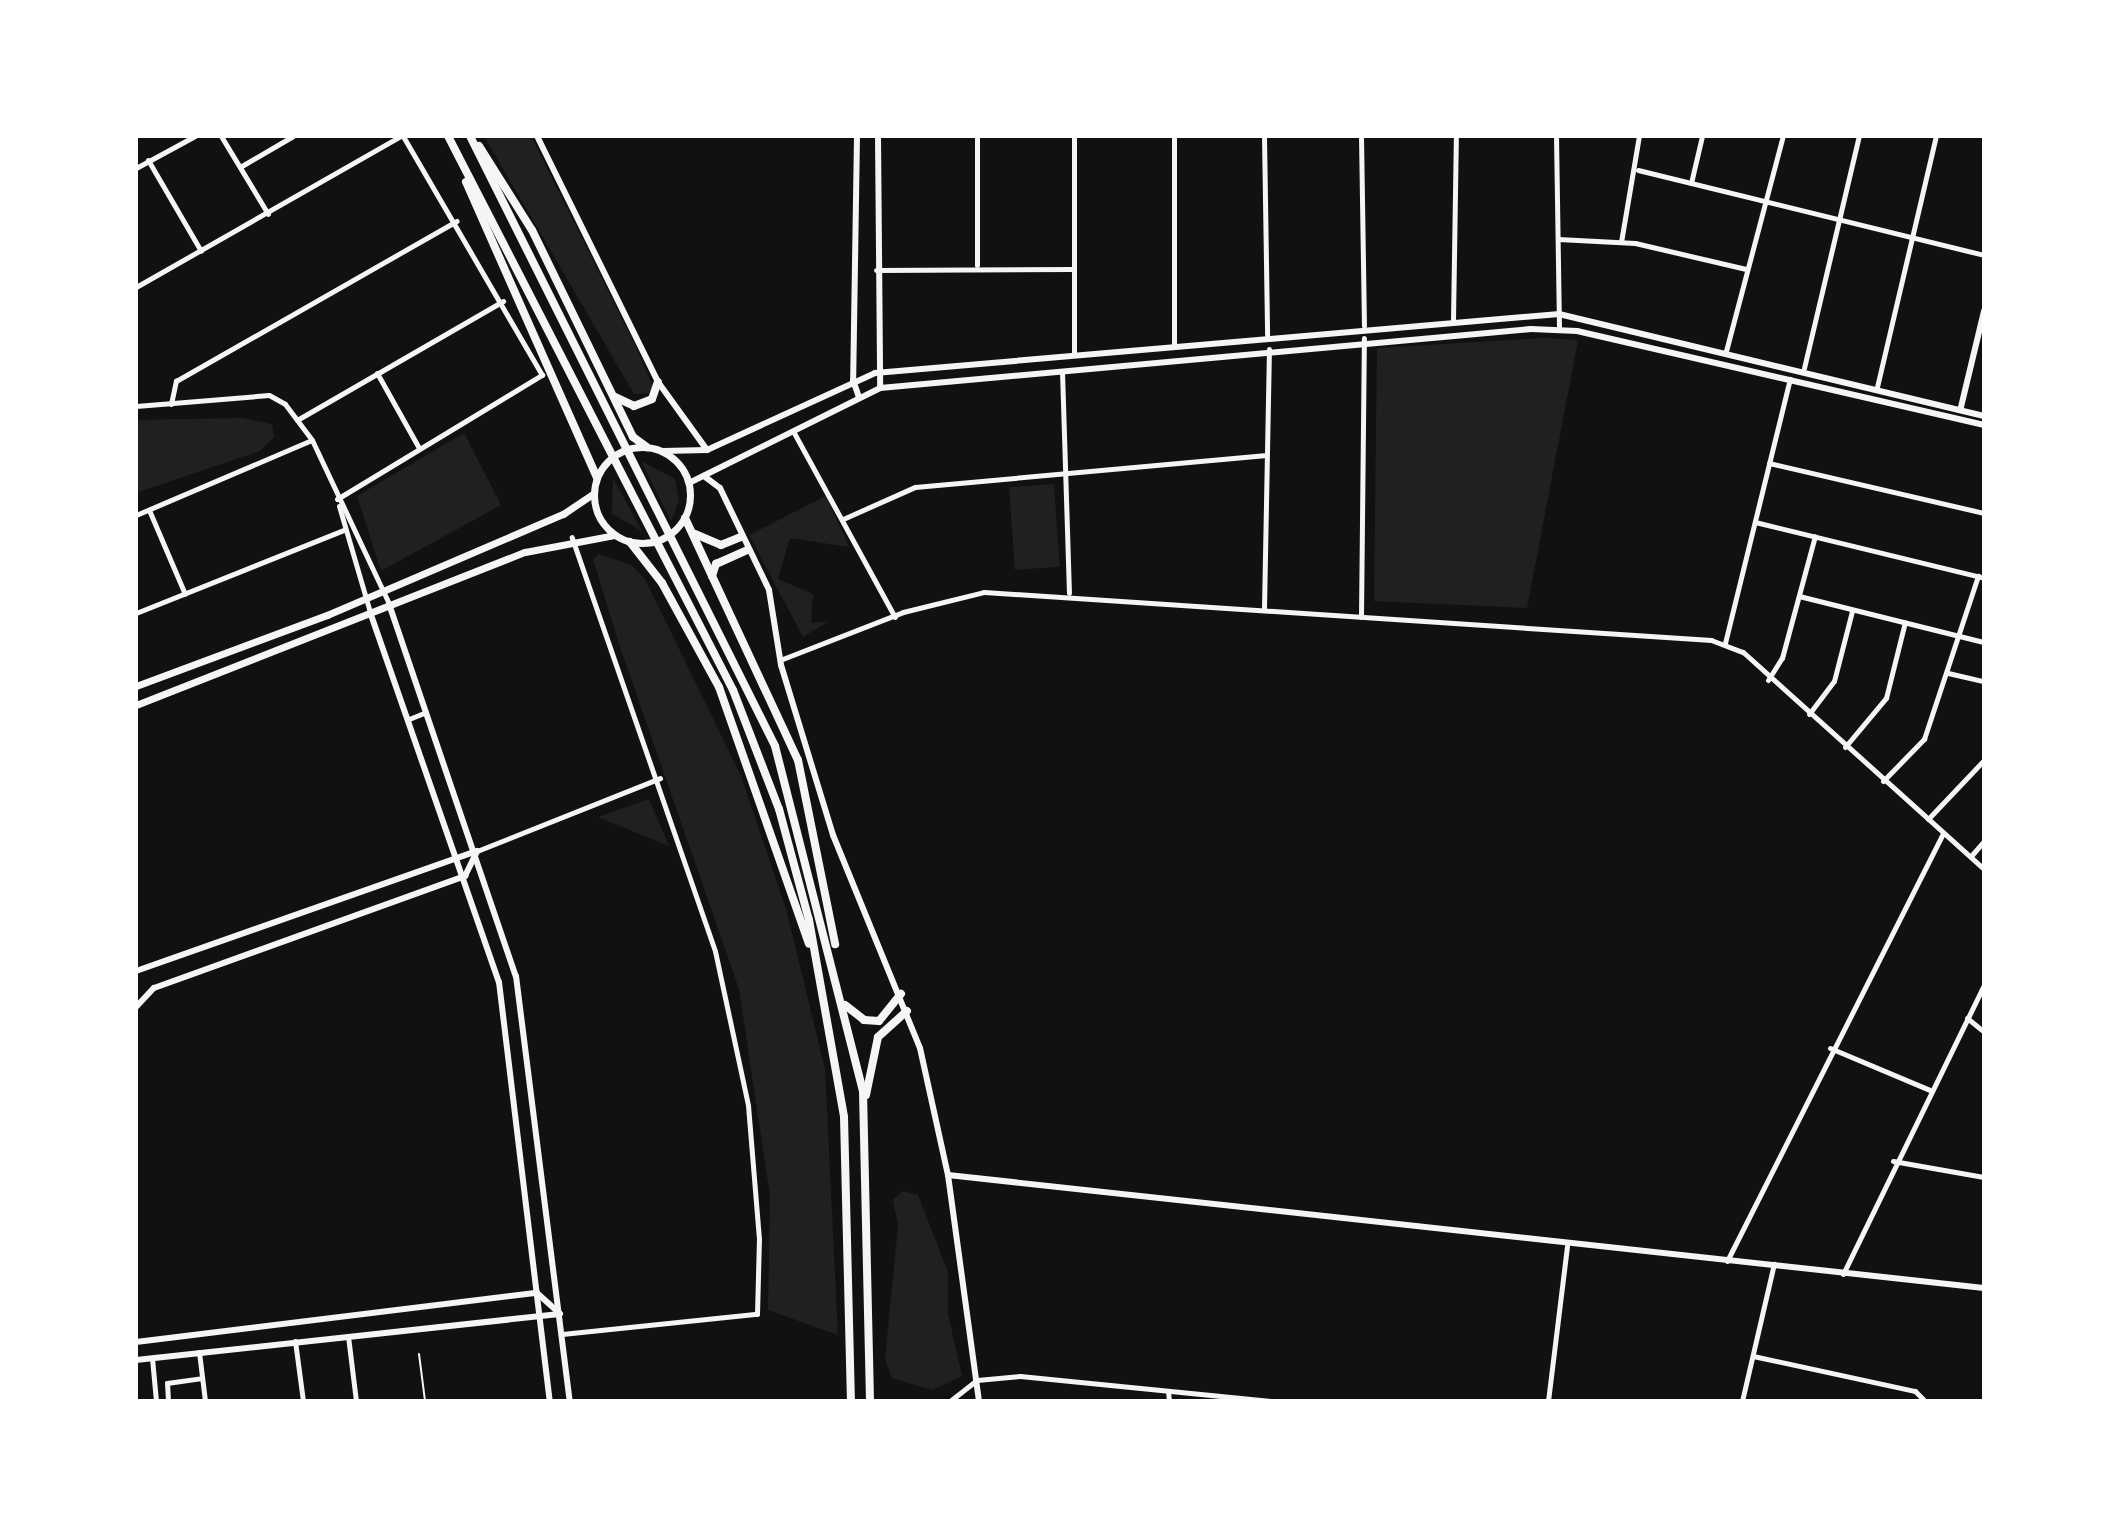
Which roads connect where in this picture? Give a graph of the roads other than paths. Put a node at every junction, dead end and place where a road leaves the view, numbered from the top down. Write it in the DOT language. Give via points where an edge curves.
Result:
graph roads {
  1 [pos="195,136"];
  2 [pos="221,136"];
  3 [pos="293,136"];
  4 [pos="402,136"];
  5 [pos="448,136"];
  6 [pos="471,136"];
  7 [pos="537,136"];
  8 [pos="857,136"];
  9 [pos="878,136"];
  10 [pos="977,136"];
  11 [pos="1074,136"];
  12 [pos="1174,136"];
  13 [pos="1264,136"];
  14 [pos="1361,136"];
  15 [pos="1456,136"];
  16 [pos="1556,136"];
  17 [pos="1639,136"];
  18 [pos="1702,136"];
  19 [pos="1783,136"];
  20 [pos="1859,136"];
  21 [pos="1936,136"];
  22 [pos="148,160"];
  23 [pos="462,166"];
  24 [pos="240,167"];
  25 [pos="136,168"];
  26 [pos="1638,170"];
  27 [pos="1691,183"];
  28 [pos="1767,200"];
  29 [pos="268,214"];
  30 [pos="1839,218"];
  31 [pos="457,221"];
  32 [pos="1557,239"];
  33 [pos="1912,239"];
  34 [pos="1621,242"];
  35 [pos="201,251"];
  36 [pos="1984,255"];
  37 [pos="977,265"];
  38 [pos="1073,269"];
  39 [pos="1746,269"];
  40 [pos="876,270"];
  41 [pos="136,287"];
  42 [pos="503,301"];
  43 [pos="1984,311"];
  44 [pos="1559,314"];
  45 [pos="1453,320"];
  46 [pos="1364,326"];
  47 [pos="1559,329"];
  48 [pos="1267,335"];
  49 [pos="1364,338"];
  50 [pos="1174,346"];
  51 [pos="1269,349"];
  52 [pos="1726,351"];
  53 [pos="1074,354"];
  54 [pos="1804,368"];
  55 [pos="1062,371"];
  56 [pos="377,373"];
  57 [pos="875,373"];
  58 [pos="1790,379"];
  59 [pos="853,380"];
  60 [pos="658,382"];
  61 [pos="1877,387"];
  62 [pos="880,388"];
  63 [pos="612,395"];
  64 [pos="859,397"];
  65 [pos="171,404"];
  66 [pos="136,406"];
  67 [pos="1961,407"];
  68 [pos="1984,416"];
  69 [pos="297,420"];
  70 [pos="1984,425"];
  71 [pos="793,431"];
  72 [pos="312,440"];
  73 [pos="647,447"];
  74 [pos="419,448"];
  75 [pos="707,450"];
  76 [pos="663,451"];
  77 [pos="1264,455"];
  78 [pos="1769,463"];
  79 [pos="1065,473"];
  80 [pos="704,476"];
  81 [pos="597,477"];
  82 [pos="689,483"];
  83 [pos="594,493"];
  84 [pos="337,499"];
  85 [pos="149,510"];
  86 [pos="1984,513"];
  87 [pos="136,515"];
  88 [pos="685,518"];
  89 [pos="843,519"];
  90 [pos="1755,522"];
  91 [pos="344,530"];
  92 [pos="694,533"];
  93 [pos="615,535"];
  94 [pos="1815,536"];
  95 [pos="572,537"];
  96 [pos="741,537"];
  97 [pos="630,542"];
  98 [pos="747,550"];
  99 [pos="712,577"];
  100 [pos="1981,577"];
  101 [pos="381,590"];
  102 [pos="1069,593"];
  103 [pos="185,594"];
  104 [pos="1799,596"];
  105 [pos="365,597"];
  106 [pos="389,604"];
  107 [pos="1264,608"];
  108 [pos="1852,611"];
  109 [pos="370,612"];
  110 [pos="136,613"];
  111 [pos="895,617"];
  112 [pos="1361,617"];
  113 [pos="1905,622"];
  114 [pos="1959,635"];
  115 [pos="1984,642"];
  116 [pos="1725,643"];
  117 [pos="780,660"];
  118 [pos="191,665"];
  119 [pos="1948,673"];
  120 [pos="1768,680"];
  121 [pos="197,681"];
  122 [pos="1984,681"];
  123 [pos="136,686"];
  124 [pos="136,705"];
  125 [pos="426,712"];
  126 [pos="1809,714"];
  127 [pos="409,719"];
  128 [pos="1845,747"];
  129 [pos="1984,760"];
  130 [pos="660,778"];
  131 [pos="1883,781"];
  132 [pos="1928,819"];
  133 [pos="1943,834"];
  134 [pos="1984,841"];
  135 [pos="477,851"];
  136 [pos="1971,856"];
  137 [pos="459,859"];
  138 [pos="1984,869"];
  139 [pos="465,876"];
  140 [pos="136,971"];
  141 [pos="820,981"];
  142 [pos="1984,985"];
  143 [pos="841,988"];
  144 [pos="901,994"];
  145 [pos="844,1004"];
  146 [pos="136,1007"];
  147 [pos="907,1011"];
  148 [pos="1967,1018"];
  149 [pos="1984,1032"];
  150 [pos="1830,1048"];
  151 [pos="1930,1090"];
  152 [pos="864,1107"];
  153 [pos="1893,1161"];
  154 [pos="948,1175"];
  155 [pos="1984,1177"];
  156 [pos="1567,1246"];
  157 [pos="1726,1261"];
  158 [pos="1774,1264"];
  159 [pos="1843,1274"];
  160 [pos="1984,1288"];
  161 [pos="537,1293"];
  162 [pos="560,1314"];
  163 [pos="539,1317"];
  164 [pos="562,1334"];
  165 [pos="348,1336"];
  166 [pos="295,1340"];
  167 [pos="136,1342"];
  168 [pos="199,1351"];
  169 [pos="419,1354"];
  170 [pos="1753,1356"];
  171 [pos="152,1358"];
  172 [pos="136,1360"];
  173 [pos="202,1378"];
  174 [pos="977,1380"];
  175 [pos="1168,1391"];
  176 [pos="156,1401"];
  177 [pos="168,1401"];
  178 [pos="205,1401"];
  179 [pos="303,1401"];
  180 [pos="356,1401"];
  181 [pos="425,1401"];
  182 [pos="550,1401"];
  183 [pos="570,1401"];
  184 [pos="851,1401"];
  185 [pos="870,1401"];
  186 [pos="950,1401"];
  187 [pos="979,1401"];
  188 [pos="1169,1401"];
  189 [pos="1271,1401"];
  190 [pos="1548,1401"];
  191 [pos="1742,1401"];
  192 [pos="1925,1401"];
  1 -- 22 [label="street"];
  2 -- 24 [label="street"];
  3 -- 24 [label="street"];
  4 -- 29 [label="street"];
  4 -- 31 [label="street"];
  5 -- 23 [label="highway"];
  6 -- 63 [label="highway" via="532,230"];
  6 -- 143 [label="highway" via="748,684 793,804"];
  7 -- 60 [label="street"];
  8 -- 59 [label="street"];
  9 -- 40 [label="street"];
  10 -- 37 [label="street"];
  11 -- 38 [label="street"];
  12 -- 50 [label="street"];
  13 -- 48 [label="street"];
  14 -- 46 [label="street"];
  15 -- 45 [label="street"];
  16 -- 32 [label="street"];
  17 -- 26 [label="street"];
  18 -- 27 [label="street"];
  19 -- 28 [label="street"];
  20 -- 30 [label="street"];
  21 -- 33 [label="street"];
  22 -- 25 [label="street"];
  22 -- 35 [label="street"];
  23 -- 81 [label="highway" via="482,226"];
  23 -- 141 [label="highway" via="733,690 779,809"];
  24 -- 29 [label="street"];
  26 -- 27 [label="street"];
  26 -- 34 [label="street"];
  27 -- 28 [label="street"];
  28 -- 30 [label="street"];
  28 -- 39 [label="street"];
  29 -- 35 [label="street"];
  30 -- 33 [label="street"];
  30 -- 54 [label="street"];
  31 -- 42 [label="street"];
  31 -- 65 [label="street" via="176,381"];
  32 -- 34 [label="street"];
  32 -- 44 [label="street"];
  33 -- 36 [label="street"];
  33 -- 61 [label="street"];
  34 -- 39 [label="street"];
  35 -- 41 [label="street"];
  37 -- 38 [label="street"];
  37 -- 40 [label="street"];
  38 -- 53 [label="street"];
  39 -- 52 [label="street"];
  40 -- 57 [label="street"];
  42 -- 56 [label="street"];
  42 -- 74 [label="street" via="542,375"];
  43 -- 67 [label="street"];
  44 -- 45 [label="street"];
  44 -- 47 [label="street"];
  44 -- 52 [label="street"];
  45 -- 46 [label="street"];
  46 -- 48 [label="street"];
  47 -- 49 [label="street"];
  47 -- 58 [label="street"];
  48 -- 50 [label="street"];
  49 -- 51 [label="street"];
  49 -- 112 [label="street"];
  50 -- 53 [label="street"];
  51 -- 55 [label="street"];
  51 -- 77 [label="street"];
  52 -- 54 [label="street"];
  53 -- 57 [label="street"];
  54 -- 61 [label="street"];
  55 -- 62 [label="street"];
  55 -- 79 [label="street"];
  56 -- 69 [label="street"];
  56 -- 74 [label="street"];
  57 -- 59 [label="street"];
  57 -- 62 [label="street"];
  58 -- 70 [label="street"];
  58 -- 78 [label="street"];
  59 -- 64 [label="street"];
  59 -- 75 [label="street"];
  60 -- 63 [label="highway" via="652,399 634,406"];
  60 -- 75 [label="street"];
  61 -- 67 [label="street"];
  62 -- 64 [label="street"];
  63 -- 73 [label="highway" via="633,437"];
  64 -- 71 [label="street"];
  65 -- 66 [label="street"];
  65 -- 69 [label="street" via="269,395"];
  67 -- 68 [label="street"];
  69 -- 72 [label="street"];
  71 -- 80 [label="street"];
  71 -- 89 [label="street"];
  72 -- 84 [label="street"];
  72 -- 85 [label="street"];
  73 -- 76 [label="main road"];
  73 -- 81 [label="main road" via="617,453"];
  74 -- 84 [label="street"];
  75 -- 76 [label="street"];
  76 -- 82 [label="main road"];
  77 -- 79 [label="street"];
  77 -- 107 [label="street"];
  78 -- 86 [label="street"];
  78 -- 90 [label="street"];
  79 -- 89 [label="street" via="915,487"];
  79 -- 102 [label="street"];
  80 -- 82 [label="street"];
  80 -- 96 [label="street" via="720,488"];
  81 -- 83 [label="main road"];
  82 -- 88 [label="main road"];
  83 -- 93 [label="main road"];
  83 -- 101 [label="main road" via="563,514"];
  84 -- 91 [label="street"];
  84 -- 101 [label="street"];
  85 -- 87 [label="street"];
  85 -- 103 [label="street"];
  88 -- 92 [label="highway"];
  88 -- 97 [label="main road" via="661,539"];
  89 -- 111 [label="street"];
  90 -- 94 [label="street"];
  90 -- 116 [label="street"];
  91 -- 103 [label="street"];
  91 -- 105 [label="street"];
  92 -- 96 [label="highway" via="721,545"];
  92 -- 99 [label="highway"];
  93 -- 95 [label="main road"];
  93 -- 97 [label="main road"];
  94 -- 100 [label="street"];
  94 -- 104 [label="street"];
  95 -- 106 [label="main road"];
  95 -- 130 [label="street"];
  96 -- 98 [label="street"];
  97 -- 141 [label="highway" via="662,583 719,687"];
  98 -- 99 [label="highway" via="716,564"];
  98 -- 117 [label="street" via="769,590"];
  99 -- 143 [label="highway" via="798,760"];
  100 -- 114 [label="street"];
  101 -- 105 [label="main road"];
  101 -- 106 [label="street"];
  102 -- 107 [label="street"];
  102 -- 111 [label="street" via="984,592"];
  103 -- 110 [label="street"];
  104 -- 108 [label="street"];
  104 -- 120 [label="street" via="1782,658"];
  105 -- 109 [label="street"];
  105 -- 118 [label="main road"];
  106 -- 109 [label="main road"];
  106 -- 125 [label="street"];
  107 -- 112 [label="street"];
  108 -- 113 [label="street"];
  108 -- 126 [label="street" via="1834,681"];
  109 -- 121 [label="main road"];
  109 -- 127 [label="street"];
  111 -- 117 [label="street"];
  112 -- 116 [label="street"];
  113 -- 114 [label="street"];
  113 -- 128 [label="street" via="1886,698"];
  114 -- 115 [label="street"];
  114 -- 119 [label="street"];
  116 -- 120 [label="street"];
  117 -- 144 [label="street" via="863,921"];
  118 -- 121 [label="main road"];
  118 -- 123 [label="main road"];
  119 -- 122 [label="street"];
  119 -- 131 [label="street" via="1924,739"];
  120 -- 126 [label="street"];
  121 -- 124 [label="main road"];
  125 -- 127 [label="street"];
  125 -- 135 [label="street"];
  126 -- 128 [label="street"];
  127 -- 137 [label="street"];
  128 -- 131 [label="street"];
  129 -- 132 [label="street"];
  130 -- 135 [label="street"];
  130 -- 164 [label="street" via="738,1042 757,1169 757,1314"];
  131 -- 132 [label="street"];
  132 -- 133 [label="street"];
  133 -- 136 [label="street"];
  133 -- 150 [label="street"];
  134 -- 136 [label="street"];
  135 -- 137 [label="street"];
  135 -- 139 [label="street"];
  135 -- 162 [label="street" via="516,976"];
  136 -- 138 [label="street"];
  137 -- 139 [label="street"];
  137 -- 140 [label="street"];
  139 -- 146 [label="street" via="154,988"];
  139 -- 161 [label="street" via="499,982"];
  141 -- 184 [label="highway" via="844,1117"];
  142 -- 148 [label="street"];
  143 -- 145 [label="highway"];
  144 -- 145 [label="highway" via="879,1021 864,1020"];
  144 -- 147 [label="street"];
  145 -- 152 [label="highway"];
  147 -- 152 [label="highway" via="878,1037"];
  147 -- 154 [label="street"];
  148 -- 149 [label="street"];
  148 -- 151 [label="street"];
  150 -- 151 [label="street"];
  150 -- 157 [label="street"];
  151 -- 153 [label="street"];
  152 -- 185 [label="highway"];
  153 -- 155 [label="street"];
  153 -- 159 [label="street"];
  154 -- 156 [label="street"];
  154 -- 174 [label="street"];
  156 -- 157 [label="street"];
  156 -- 190 [label="street"];
  157 -- 158 [label="street"];
  158 -- 159 [label="street"];
  158 -- 170 [label="street"];
  159 -- 160 [label="street"];
  161 -- 162 [label="street"];
  161 -- 163 [label="street"];
  161 -- 167 [label="street"];
  162 -- 163 [label="street"];
  162 -- 164 [label="street"];
  163 -- 165 [label="street"];
  163 -- 182 [label="street"];
  164 -- 183 [label="street"];
  165 -- 166 [label="street"];
  165 -- 180 [label="street"];
  166 -- 168 [label="street"];
  166 -- 179 [label="street"];
  168 -- 171 [label="street"];
  168 -- 173 [label="street"];
  169 -- 181 [label="lane"];
  170 -- 191 [label="street"];
  170 -- 192 [label="street" via="1915,1391"];
  171 -- 172 [label="street"];
  171 -- 176 [label="street"];
  173 -- 177 [label="street" via="167,1383"];
  173 -- 178 [label="street"];
  174 -- 175 [label="street" via="1020,1376"];
  174 -- 186 [label="street"];
  174 -- 187 [label="street"];
  175 -- 188 [label="street"];
  175 -- 189 [label="street"];
}
